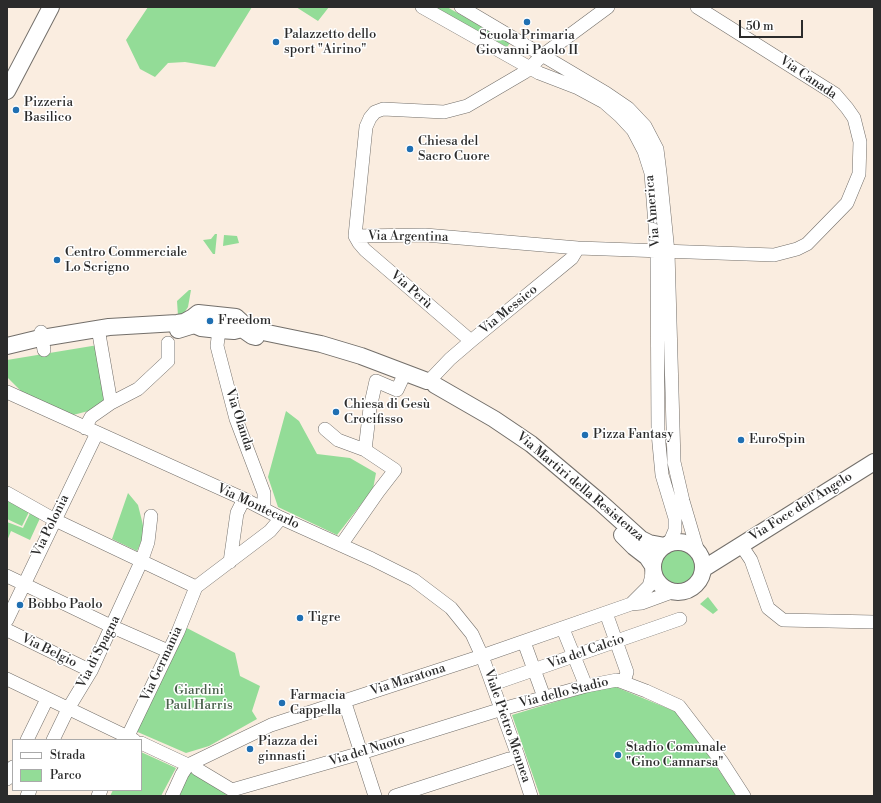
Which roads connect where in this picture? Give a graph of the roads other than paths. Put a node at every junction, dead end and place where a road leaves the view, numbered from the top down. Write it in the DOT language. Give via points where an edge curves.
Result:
graph roads {
  1 [pos="51,7"];
  2 [pos="422,7"];
  3 [pos="461,7"];
  4 [pos="608,7"];
  5 [pos="697,7"];
  6 [pos="536,62"];
  7 [pos="7,91"];
  8 [pos="355,236"];
  9 [pos="578,248"];
  10 [pos="662,251"];
  11 [pos="194,321"];
  12 [pos="242,326"];
  13 [pos="219,330"];
  14 [pos="99,334"];
  15 [pos="43,341"];
  16 [pos="471,341"];
  17 [pos="168,343"];
  18 [pos="7,346"];
  19 [pos="7,352"];
  20 [pos="404,374"];
  21 [pos="431,382"];
  22 [pos="7,392"];
  23 [pos="111,402"];
  24 [pos="325,429"];
  25 [pos="91,430"];
  26 [pos="674,445"];
  27 [pos="659,446"];
  28 [pos="365,450"];
  29 [pos="874,462"];
  30 [pos="7,493"];
  31 [pos="244,499"];
  32 [pos="264,509"];
  33 [pos="151,516"];
  34 [pos="281,518"];
  35 [pos="54,520"];
  36 [pos="341,545"];
  37 [pos="667,545"];
  38 [pos="735,549"];
  39 [pos="700,558"];
  40 [pos="141,562"];
  41 [pos="230,562"];
  42 [pos="653,566"];
  43 [pos="7,576"];
  44 [pos="24,584"];
  45 [pos="196,587"];
  46 [pos="672,592"];
  47 [pos="631,604"];
  48 [pos="606,613"];
  49 [pos="680,619"];
  50 [pos="7,620"];
  51 [pos="782,620"];
  52 [pos="874,622"];
  53 [pos="112,627"];
  54 [pos="563,629"];
  55 [pos="874,629"];
  56 [pos="7,630"];
  57 [pos="617,641"];
  58 [pos="524,642"];
  59 [pos="168,651"];
  60 [pos="482,656"];
  61 [pos="574,656"];
  62 [pos="534,670"];
  63 [pos="91,671"];
  64 [pos="7,679"];
  65 [pos="624,682"];
  66 [pos="492,684"];
  67 [pos="586,686"];
  68 [pos="544,698"];
  69 [pos="47,699"];
  70 [pos="344,700"];
  71 [pos="68,709"];
  72 [pos="502,709"];
  73 [pos="29,739"];
  74 [pos="53,739"];
  75 [pos="129,739"];
  76 [pos="142,744"];
  77 [pos="362,753"];
  78 [pos="509,759"];
  79 [pos="193,767"];
  80 [pos="233,793"];
  81 [pos="172,796"];
  82 [pos="375,796"];
  83 [pos="395,796"];
  84 [pos="531,796"];
  85 [pos="744,796"];
  1 -- 7 [label="main road"];
  2 -- 6 [label="street, Via America"];
  3 -- 6 [label="street, Via America"];
  4 -- 6 [label="street"];
  5 -- 10 [label="street, Via Canada" via="835,94 854,118 860,142 859,174 847,203 807,244 796,249 774,255"];
  6 -- 8 [label="street, Via Argentina" via="475,102 456,109 444,112 383,109 374,112 366,127"];
  6 -- 10 [label="street, Via America" via="539,73 578,88 604,102 633,130 644,151 651,173"];
  6 -- 10 [label="street, Via America" via="606,93 628,108 645,126 657,149"];
  8 -- 9 [label="street, Via Argentina" via="425,235"];
  8 -- 16 [label="street, Via Perù" via="365,250"];
  9 -- 10 [label="street, Via Argentina"];
  9 -- 16 [label="street, Via Messico" via="572,258"];
  10 -- 26 [label="street, Via America"];
  10 -- 27 [label="street, Via America"];
  11 -- 12 [label="main road, Via Martiri della Resistenza" via="198,313 236,317"];
  11 -- 13 [label="main road, Via Martiri della Resistenza" via="201,328"];
  11 -- 14 [label="main road, Via Martiri della Resistenza" via="183,329 121,330"];
  11 -- 15 [label="main road, Via Martiri della Resistenza" via="109,327"];
  12 -- 13 [label="main road, Via Martiri della Resistenza" via="234,331"];
  12 -- 20 [label="main road, Via Martiri della Resistenza" via="252,336 304,344 361,359"];
  13 -- 32 [label="street, Via Olanda" via="217,346 236,419 264,493"];
  14 -- 15 [label="main road, Via Martiri della Resistenza"];
  14 -- 23 [label="street"];
  15 -- 18 [label="main road, Via Martiri della Resistenza"];
  15 -- 19 [label="main road, Via Martiri della Resistenza"];
  16 -- 21 [label="street, Via Messico"];
  17 -- 23 [label="street, Via Polonia" via="168,361 138,389"];
  20 -- 21 [label="main road, Via Martiri della Resistenza"];
  20 -- 28 [label="street" via="397,390 376,381"];
  21 -- 37 [label="main road, Via Martiri della Resistenza" via="531,444 641,539 649,544"];
  21 -- 42 [label="main road, Via Martiri della Resistenza" via="440,396 525,450 594,507 634,547 648,557"];
  22 -- 25 [label="street, Via Montecarlo"];
  23 -- 25 [label="street, Via Polonia" via="91,417"];
  24 -- 28 [label="street" via="338,440"];
  25 -- 31 [label="street, Via Montecarlo"];
  25 -- 35 [label="street, Via Polonia"];
  26 -- 27 [label="street"];
  26 -- 39 [label="street, Via America" via="674,462"];
  27 -- 37 [label="street, Via America" via="662,475 675,518 675,530"];
  28 -- 36 [label="street" via="395,470"];
  29 -- 38 [label="main road, Via Foce dell'Angelo"];
  30 -- 35 [label="street"];
  31 -- 32 [label="street, Via Montecarlo"];
  31 -- 41 [label="street" via="237,513"];
  32 -- 34 [label="street, Via Montecarlo"];
  33 -- 40 [label="street, Via di Spagna" via="148,542"];
  34 -- 36 [label="street, Via Montecarlo"];
  34 -- 41 [label="street" via="270,531"];
  35 -- 40 [label="street"];
  35 -- 44 [label="street, Via Polonia"];
  36 -- 60 [label="street, Via Montecarlo" via="414,580 451,608 472,634"];
  37 -- 39 [label="main road, Via Martiri della Resistenza" via="685,543 694,547"];
  37 -- 42 [label="main road" via="658,552"];
  38 -- 39 [label="main road, Via Foce dell'Angelo"];
  38 -- 51 [label="street" via="751,560 768,608"];
  39 -- 46 [label="main road" via="700,579 692,588 683,592"];
  40 -- 45 [label="street"];
  40 -- 53 [label="street, Via di Spagna"];
  41 -- 45 [label="street"];
  42 -- 46 [label="main road, Via Martiri della Resistenza" via="657,580"];
  42 -- 47 [label="street, Via Maratona" via="649,586"];
  43 -- 44 [label="street"];
  44 -- 50 [label="street, Via Polonia"];
  44 -- 53 [label="street"];
  45 -- 59 [label="street, Via Germania"];
  46 -- 47 [label="street, Via Maratona" via="642,603"];
  47 -- 48 [label="street, Via Maratona"];
  48 -- 54 [label="street, Via Maratona"];
  48 -- 57 [label="street"];
  49 -- 57 [label="street, Via del Calcio"];
  51 -- 52 [label="street"];
  51 -- 55 [label="street" via="795,627"];
  53 -- 59 [label="street"];
  53 -- 63 [label="street, Via di Spagna"];
  54 -- 58 [label="street, Via Maratona"];
  54 -- 61 [label="street"];
  56 -- 63 [label="street, Via Belgio"];
  57 -- 61 [label="street, Via del Calcio"];
  57 -- 65 [label="street" via="627,672"];
  58 -- 60 [label="street, Via Maratona"];
  58 -- 62 [label="street"];
  59 -- 75 [label="street, Via Germania"];
  60 -- 66 [label="street, Viale Pietro Mennea"];
  60 -- 70 [label="street, Via Maratona"];
  61 -- 62 [label="street, Via del Calcio"];
  61 -- 67 [label="street"];
  62 -- 66 [label="street, Via del Calcio"];
  62 -- 68 [label="street"];
  63 -- 71 [label="street, Via di Spagna"];
  64 -- 69 [label="street"];
  65 -- 67 [label="street, Via dello Stadio" via="617,680"];
  65 -- 85 [label="street, Via dello Stadio" via="679,706 722,762"];
  66 -- 72 [label="street, Viale Pietro Mennea"];
  67 -- 68 [label="street, Via dello Stadio"];
  68 -- 72 [label="street, Via dello Stadio"];
  69 -- 71 [label="street"];
  69 -- 73 [label="street"];
  70 -- 77 [label="street"];
  70 -- 79 [label="street, Via Maratona" via="266,726"];
  71 -- 74 [label="street, Via di Spagna"];
  71 -- 75 [label="street"];
  72 -- 77 [label="street, Via del Nuoto"];
  72 -- 84 [label="street, Viale Pietro Mennea"];
  76 -- 79 [label="street"];
  77 -- 80 [label="street, Via del Nuoto"];
  77 -- 82 [label="street"];
  78 -- 83 [label="street"];
  79 -- 80 [label="street"];
  79 -- 81 [label="street" via="182,774"];
}
